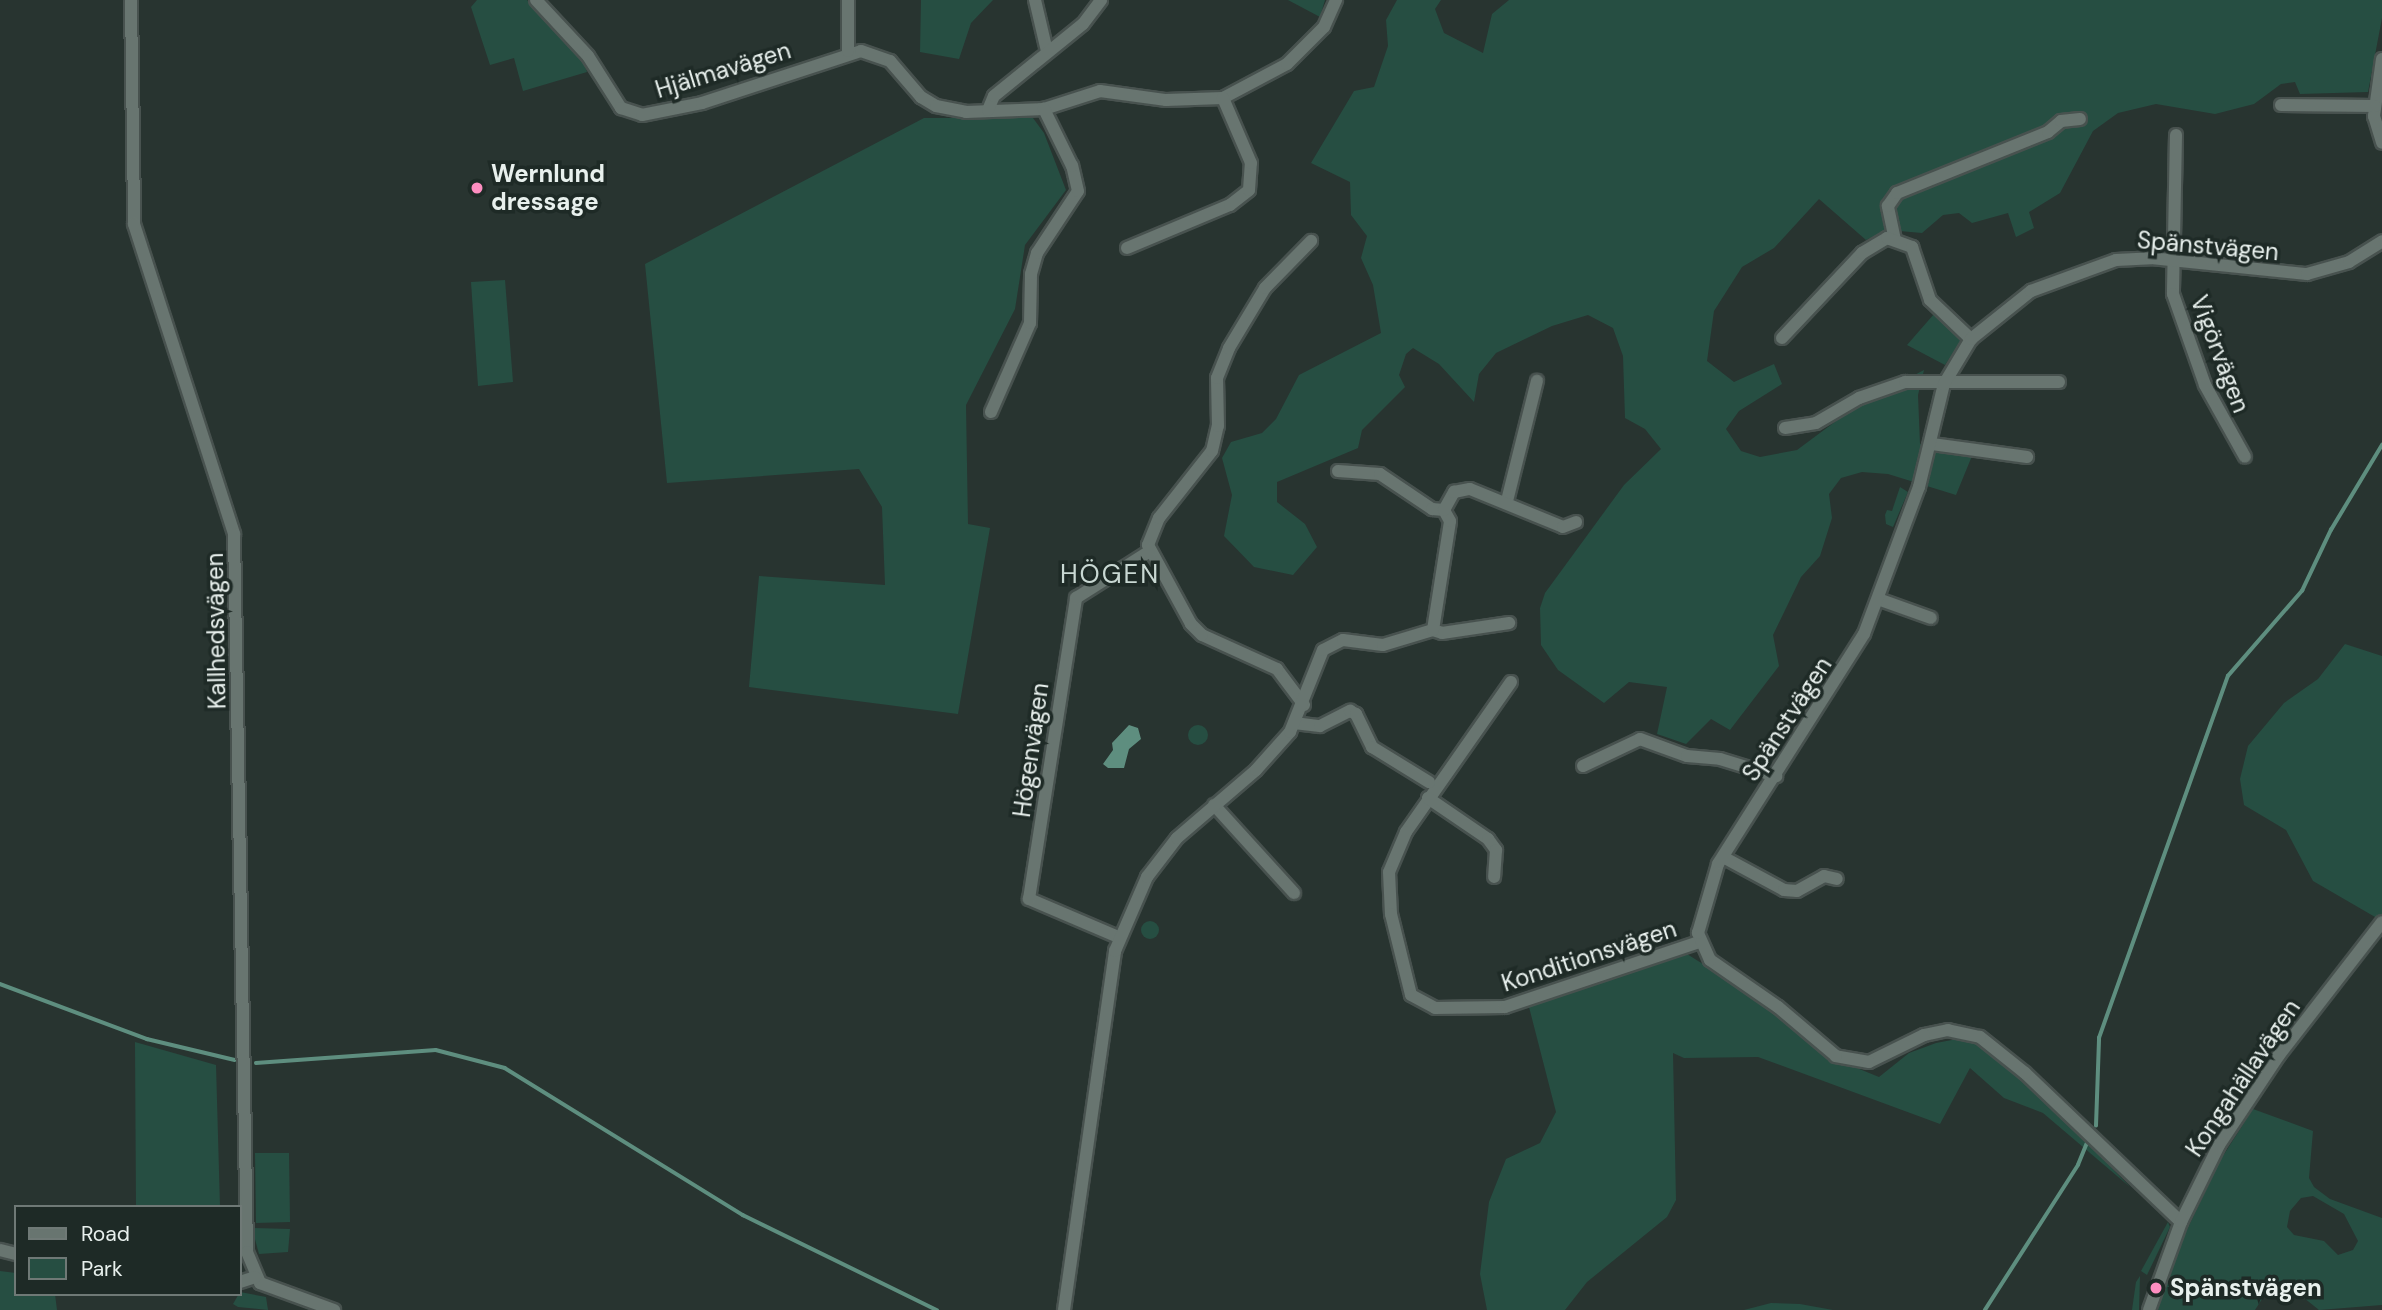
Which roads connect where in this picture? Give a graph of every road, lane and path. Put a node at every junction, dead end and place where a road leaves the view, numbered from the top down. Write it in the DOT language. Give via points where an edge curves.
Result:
graph roads {
  1 [pos="131,0"];
  2 [pos="536,0"];
  3 [pos="848,0"];
  4 [pos="1035,0"];
  5 [pos="1101,0"];
  6 [pos="1336,0"];
  7 [pos="848,51"];
  8 [pos="1047,51"];
  9 [pos="2382,59"];
  10 [pos="1223,98"];
  11 [pos="2281,105"];
  12 [pos="2375,106"];
  13 [pos="1044,109"];
  14 [pos="988,110"];
  15 [pos="2080,120"];
  16 [pos="2176,135"];
  17 [pos="2382,143"];
  18 [pos="1895,240"];
  19 [pos="1311,241"];
  20 [pos="2382,241"];
  21 [pos="1127,248"];
  22 [pos="2170,260"];
  23 [pos="1782,338"];
  24 [pos="1970,339"];
  25 [pos="1537,381"];
  26 [pos="2059,382"];
  27 [pos="1944,384"];
  28 [pos="991,411"];
  29 [pos="1785,428"];
  30 [pos="1931,444"];
  31 [pos="2027,457"];
  32 [pos="2245,457"];
  33 [pos="1338,471"];
  34 [pos="1507,501"];
  35 [pos="1444,510"];
  36 [pos="1576,522"];
  37 [pos="1150,551"];
  38 [pos="1878,599"];
  39 [pos="1931,618"];
  40 [pos="1509,622"];
  41 [pos="1433,630"];
  42 [pos="1511,682"];
  43 [pos="1304,705"];
  44 [pos="1294,723"];
  45 [pos="1583,766"];
  46 [pos="1776,776"];
  47 [pos="1429,782"];
  48 [pos="1428,799"];
  49 [pos="1214,805"];
  50 [pos="1723,857"];
  51 [pos="1494,877"];
  52 [pos="1837,879"];
  53 [pos="1294,893"];
  54 [pos="2382,922"];
  55 [pos="1118,937"];
  56 [pos="1699,942"];
  57 [pos="2181,1222"];
  58 [pos="254,1277"];
  59 [pos="242,1281"];
  60 [pos="334,1310"];
  61 [pos="1064,1310"];
  62 [pos="2149,1310"];
  1 -- 58 [label="street, Kallhedsvägen" via="134,224 234,534 245,1201 247,1252"];
  2 -- 7 [label="street, Hjälmavägen" via="588,56 621,108 633,114 702,103"];
  3 -- 7 [label="street"];
  4 -- 8 [label="street"];
  5 -- 8 [label="street" via="1083,24"];
  6 -- 10 [label="street" via="1324,27 1287,64"];
  7 -- 14 [label="street" via="890,61 921,97 936,106 966,112"];
  8 -- 14 [label="street" via="994,96"];
  9 -- 12 [label="street"];
  10 -- 13 [label="street" via="1166,100 1100,92"];
  10 -- 21 [label="street" via="1251,163 1249,190 1230,205"];
  11 -- 12 [label="street"];
  12 -- 17 [label="street"];
  13 -- 14 [label="street"];
  13 -- 28 [label="street" via="1072,166 1078,191 1037,253 1031,274 1030,323"];
  15 -- 18 [label="street" via="2061,121 2048,132 1897,193 1888,206"];
  16 -- 22 [label="street, Vigörvägen"];
  18 -- 23 [label="street" via="1887,238 1862,253"];
  18 -- 24 [label="street" via="1912,247 1930,300"];
  19 -- 37 [label="street" via="1265,288 1229,348 1217,378 1218,426 1212,451 1159,519 1150,534"];
  20 -- 22 [label="street, Spänstvägen" via="2349,262 2307,274"];
  22 -- 24 [label="street, Spänstvägen" via="2116,260 2052,281 2031,291"];
  22 -- 32 [label="street, Vigörvägen" via="2173,294 2186,336 2215,408"];
  24 -- 27 [label="street, Spänstvägen"];
  25 -- 34 [label="street"];
  26 -- 27 [label="street"];
  27 -- 29 [label="street" via="1922,380 1884,388 1816,423"];
  27 -- 30 [label="street, Spänstvägen"];
  30 -- 31 [label="street"];
  30 -- 38 [label="street, Spänstvägen"];
  33 -- 35 [label="street" via="1380,474 1432,509"];
  34 -- 35 [label="street" via="1462,488"];
  34 -- 36 [label="street" via="1563,527"];
  35 -- 41 [label="street" via="1450,521"];
  37 -- 43 [label="street" via="1202,635 1277,669"];
  37 -- 55 [label="street, Högenvägen" via="1076,598 1030,899"];
  38 -- 39 [label="street"];
  38 -- 46 [label="street, Spänstvägen" via="1842,672"];
  40 -- 41 [label="street" via="1442,633"];
  41 -- 43 [label="street" via="1385,644 1336,642 1316,664"];
  42 -- 48 [label="street, Konditionsvägen"];
  43 -- 44 [label="street"];
  44 -- 47 [label="street" via="1320,726 1350,711 1356,714 1372,747"];
  44 -- 49 [label="street" via="1256,770"];
  45 -- 46 [label="street" via="1640,739 1687,756 1720,759"];
  46 -- 50 [label="street, Spänstvägen"];
  48 -- 51 [label="street" via="1488,839 1496,850"];
  48 -- 56 [label="street, Konditionsvägen" via="1395,855 1388,890 1406,985 1421,1002 1456,1010 1505,1007"];
  49 -- 53 [label="street"];
  49 -- 55 [label="street" via="1159,860"];
  50 -- 52 [label="street" via="1784,890 1797,891 1824,876"];
  50 -- 56 [label="street, Spänstvägen"];
  54 -- 57 [label="street, Kongahällavägen" via="2256,1087 2211,1159"];
  55 -- 61 [label="street"];
  56 -- 57 [label="street" via="1710,960 1778,1007 1836,1056 1869,1062 1924,1035 1948,1030 1980,1037 2025,1073"];
  57 -- 62 [label="street, Kongahällavägen"];
  58 -- 59 [label="street"];
  58 -- 60 [label="street" via="266,1287"];
}
